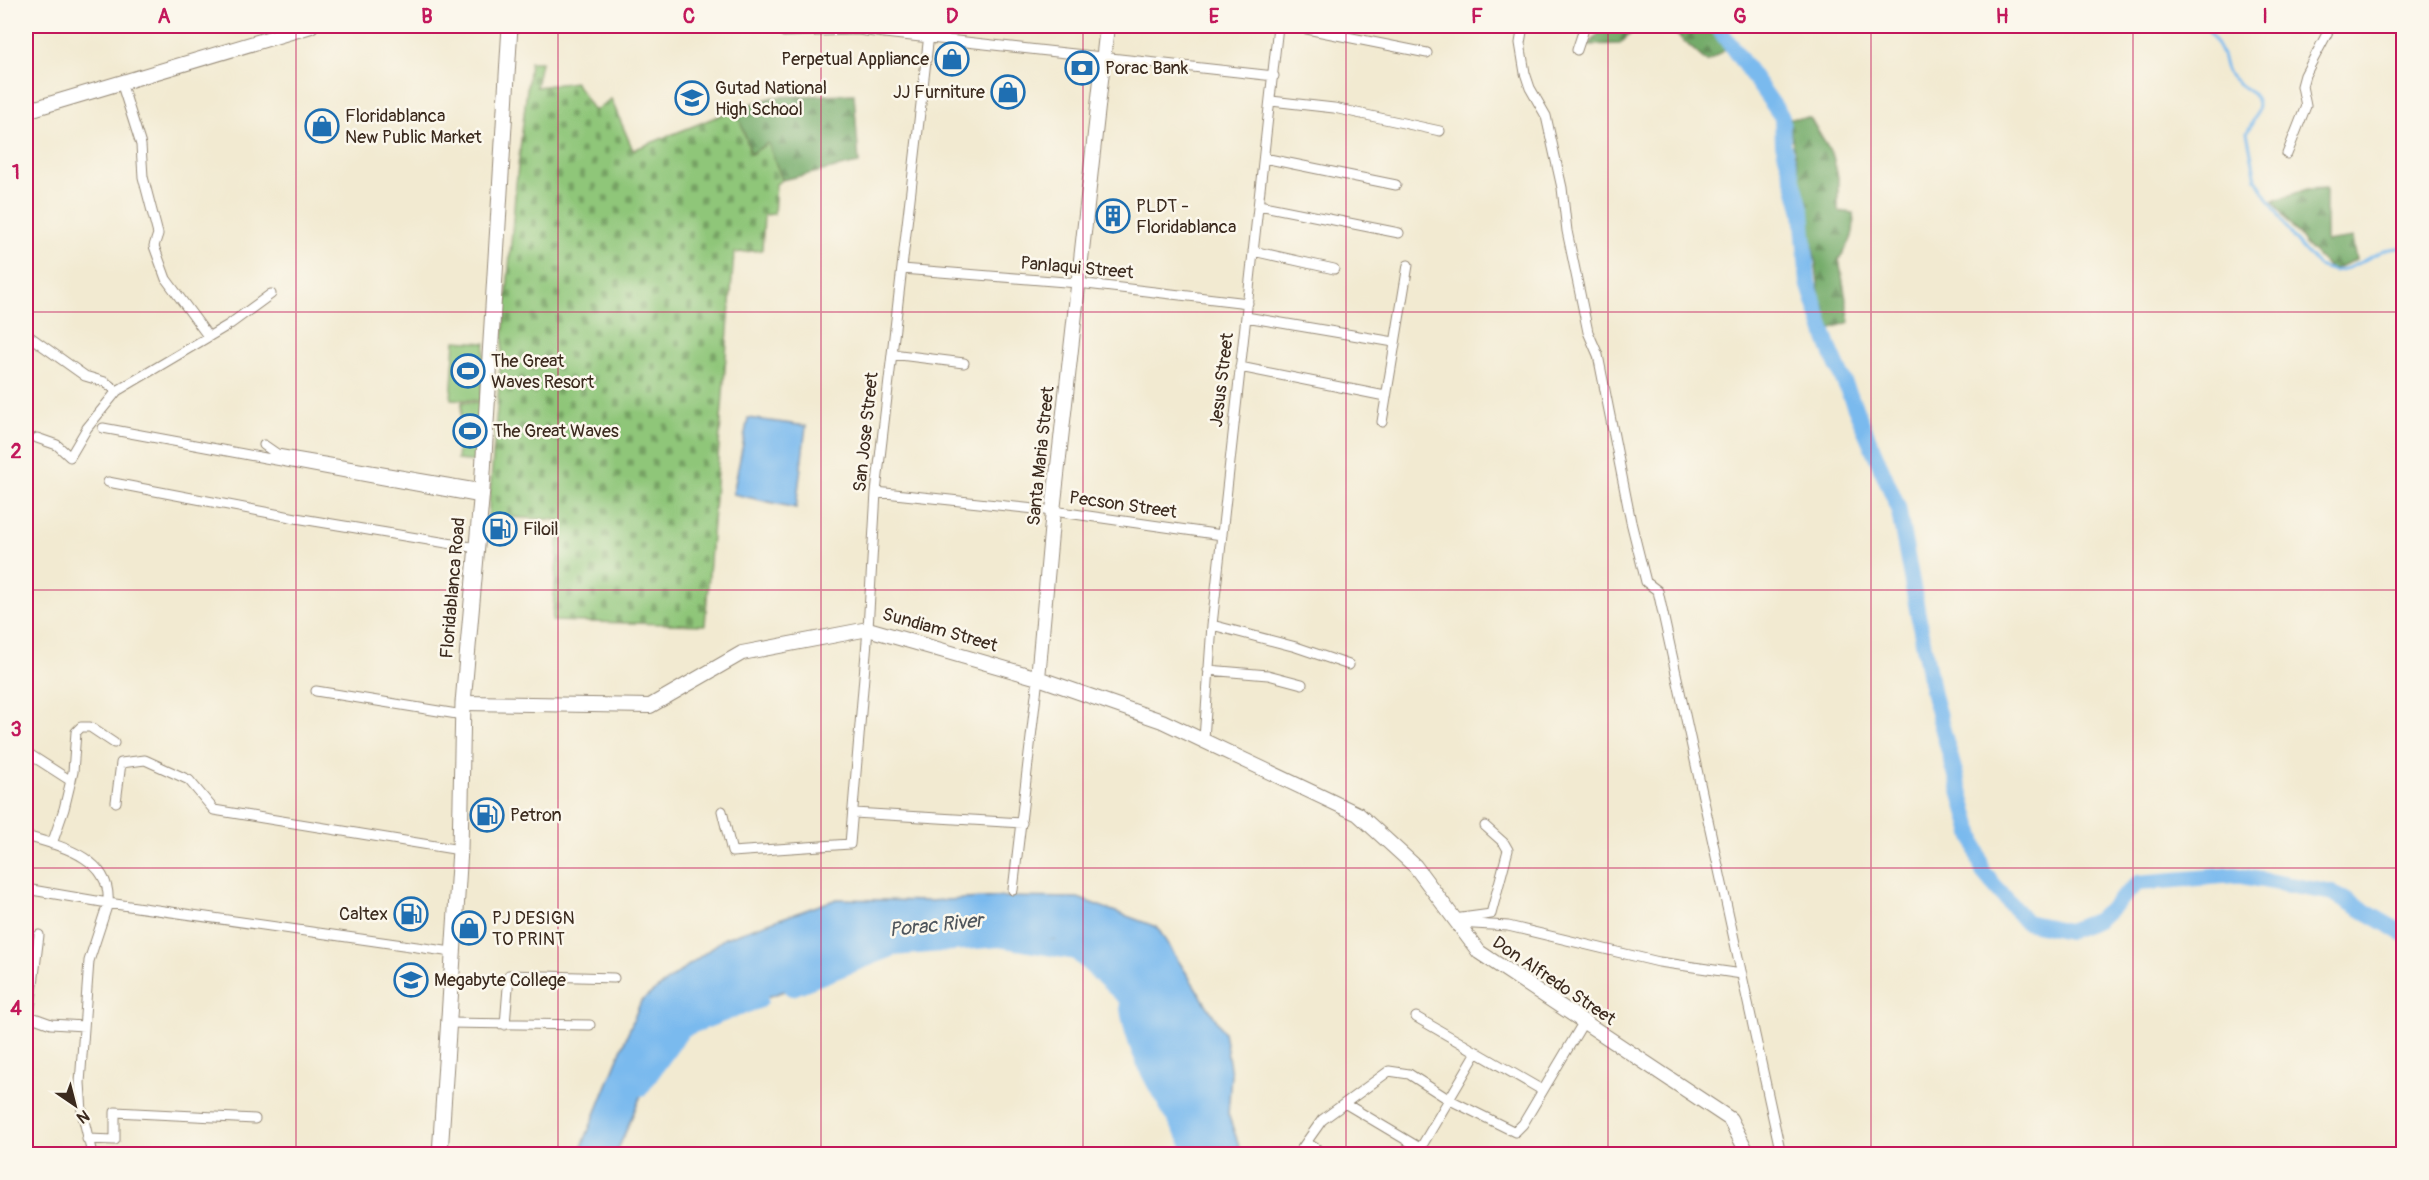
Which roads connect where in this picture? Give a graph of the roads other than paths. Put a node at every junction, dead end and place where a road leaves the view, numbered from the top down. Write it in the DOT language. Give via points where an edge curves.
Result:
graph roads {
  1 [pos="311,26"];
  2 [pos="510,26"];
  3 [pos="930,26"];
  4 [pos="1107,26"];
  5 [pos="1278,26"];
  6 [pos="1292,26"];
  7 [pos="1522,26"];
  8 [pos="1582,26"];
  9 [pos="2331,26"];
  10 [pos="857,28"];
  11 [pos="784,32"];
  12 [pos="928,38"];
  13 [pos="1577,50"];
  14 [pos="1427,52"];
  15 [pos="1103,59"];
  16 [pos="1274,76"];
  17 [pos="121,82"];
  18 [pos="1271,100"];
  19 [pos="26,111"];
  20 [pos="1440,131"];
  21 [pos="2288,154"];
  22 [pos="1264,158"];
  23 [pos="1396,185"];
  24 [pos="1259,205"];
  25 [pos="1399,232"];
  26 [pos="1253,251"];
  27 [pos="1408,266"];
  28 [pos="902,269"];
  29 [pos="1334,269"];
  30 [pos="1078,283"];
  31 [pos="271,294"];
  32 [pos="1248,303"];
  33 [pos="1246,317"];
  34 [pos="26,334"];
  35 [pos="208,336"];
  36 [pos="1395,342"];
  37 [pos="892,354"];
  38 [pos="964,363"];
  39 [pos="1240,367"];
  40 [pos="117,391"];
  41 [pos="1385,396"];
  42 [pos="1382,422"];
  43 [pos="103,429"];
  44 [pos="37,438"];
  45 [pos="264,445"];
  46 [pos="108,482"];
  47 [pos="876,492"];
  48 [pos="481,494"];
  49 [pos="1053,511"];
  50 [pos="1222,535"];
  51 [pos="477,548"];
  52 [pos="1212,625"];
  53 [pos="868,628"];
  54 [pos="1349,665"];
  55 [pos="1208,670"];
  56 [pos="1038,678"];
  57 [pos="1302,684"];
  58 [pos="316,690"];
  59 [pos="463,709"];
  60 [pos="1204,740"];
  61 [pos="114,743"];
  62 [pos="26,752"];
  63 [pos="71,781"];
  64 [pos="116,802"];
  65 [pos="723,812"];
  66 [pos="854,813"];
  67 [pos="1358,814"];
  68 [pos="1022,823"];
  69 [pos="1485,826"];
  70 [pos="27,836"];
  71 [pos="52,844"];
  72 [pos="26,848"];
  73 [pos="460,850"];
  74 [pos="26,889"];
  75 [pos="1013,890"];
  76 [pos="108,903"];
  77 [pos="1456,921"];
  78 [pos="39,935"];
  79 [pos="452,952"];
  80 [pos="1742,974"];
  81 [pos="614,978"];
  82 [pos="27,1016"];
  83 [pos="1416,1017"];
  84 [pos="447,1023"];
  85 [pos="1583,1023"];
  86 [pos="505,1025"];
  87 [pos="590,1025"];
  88 [pos="84,1026"];
  89 [pos="1478,1052"];
  90 [pos="1542,1090"];
  91 [pos="1448,1099"];
  92 [pos="1346,1104"];
  93 [pos="255,1119"];
  94 [pos="87,1140"];
  95 [pos="1307,1143"];
  96 [pos="1419,1151"];
  97 [pos="93,1155"];
  98 [pos="440,1155"];
  99 [pos="1298,1155"];
  100 [pos="1325,1155"];
  101 [pos="1430,1155"];
  102 [pos="1748,1155"];
  103 [pos="1781,1155"];
  1 -- 17 [label="street"];
  2 -- 48 [label="main road, Floridablanca Road"];
  3 -- 12 [label="street, San Jose Street"];
  4 -- 15 [label="street, Santa Maria Street"];
  5 -- 16 [label="street, Jesus Street"];
  6 -- 14 [label="street"];
  7 -- 80 [label="street" via="1520,43 1525,73 1546,116 1588,332 1598,355 1631,522 1646,582 1658,591"];
  8 -- 13 [label="street"];
  9 -- 21 [label="street" via="2305,75 2302,86 2306,106"];
  10 -- 11 [label="street"];
  10 -- 12 [label="street"];
  12 -- 15 [label="street"];
  12 -- 28 [label="street, San Jose Street"];
  15 -- 16 [label="street"];
  15 -- 30 [label="street, Santa Maria Street"];
  16 -- 18 [label="street, Jesus Street"];
  17 -- 19 [label="street"];
  17 -- 35 [label="street" via="141,146 143,177 158,234 154,246 166,279"];
  18 -- 20 [label="street" via="1334,108"];
  18 -- 22 [label="street, Jesus Street"];
  22 -- 23 [label="street"];
  22 -- 24 [label="street, Jesus Street"];
  24 -- 25 [label="street"];
  24 -- 26 [label="street, Jesus Street"];
  26 -- 29 [label="street"];
  26 -- 32 [label="street, Jesus Street"];
  27 -- 36 [label="street"];
  28 -- 30 [label="street, Panlaqui Street"];
  28 -- 37 [label="street, San Jose Street"];
  30 -- 32 [label="street, Panlaqui Street"];
  30 -- 49 [label="street, Santa Maria Street"];
  31 -- 35 [label="street"];
  32 -- 33 [label="street, Jesus Street"];
  33 -- 36 [label="street"];
  33 -- 39 [label="street, Jesus Street"];
  34 -- 40 [label="street" via="85,376 105,381"];
  35 -- 40 [label="street"];
  36 -- 41 [label="street"];
  37 -- 38 [label="street"];
  37 -- 47 [label="street, San Jose Street"];
  39 -- 41 [label="street"];
  39 -- 50 [label="street, Jesus Street"];
  40 -- 44 [label="street" via="70,456 57,445"];
  41 -- 42 [label="street"];
  43 -- 48 [label="street"];
  45 -- 48 [label="street" via="277,454"];
  46 -- 51 [label="street"];
  47 -- 49 [label="street, Pecson Street"];
  47 -- 53 [label="street, San Jose Street"];
  48 -- 51 [label="main road, Floridablanca Road"];
  49 -- 50 [label="street, Pecson Street"];
  49 -- 56 [label="street, Santa Maria Street"];
  50 -- 52 [label="street, Jesus Street"];
  51 -- 59 [label="main road, Floridablanca Road"];
  52 -- 54 [label="street"];
  52 -- 55 [label="street, Jesus Street"];
  53 -- 56 [label="street, Sundiam Street"];
  53 -- 59 [label="street, Sundiam Street" via="742,653 650,706"];
  53 -- 66 [label="street, San Jose Street"];
  55 -- 57 [label="street" via="1268,675"];
  55 -- 60 [label="street, Jesus Street"];
  56 -- 60 [label="street, Sundiam Street" via="1162,721"];
  56 -- 68 [label="street, Santa Maria Street"];
  58 -- 59 [label="street"];
  59 -- 73 [label="main road, Floridablanca Road"];
  60 -- 67 [label="street, Sundiam Street"];
  61 -- 63 [label="street" via="90,727 81,727 76,732"];
  62 -- 63 [label="street"];
  63 -- 71 [label="street"];
  64 -- 73 [label="street" via="121,763 145,760 189,780 214,810"];
  65 -- 66 [label="street, San Jose Street" via="732,852 850,844"];
  66 -- 68 [label="street"];
  67 -- 77 [label="street, Don Alfredo Street" via="1414,866"];
  68 -- 75 [label="street, Santa Maria Street"];
  69 -- 77 [label="street" via="1508,850 1491,914"];
  70 -- 71 [label="street"];
  70 -- 72 [label="street"];
  71 -- 76 [label="street" via="87,858 106,880"];
  73 -- 79 [label="main road, Floridablanca Road"];
  74 -- 76 [label="street"];
  76 -- 79 [label="street"];
  76 -- 88 [label="street" via="89,961"];
  77 -- 80 [label="street" via="1508,926 1659,962"];
  77 -- 85 [label="street, Don Alfredo Street" via="1479,952"];
  78 -- 82 [label="street"];
  79 -- 84 [label="main road, Floridablanca Road"];
  80 -- 103 [label="street"];
  81 -- 86 [label="street" via="509,975"];
  82 -- 88 [label="street" via="51,1024"];
  83 -- 89 [label="street"];
  84 -- 86 [label="street"];
  84 -- 98 [label="main road, Floridablanca Road"];
  85 -- 90 [label="street"];
  85 -- 102 [label="street, Don Alfredo Street" via="1730,1119"];
  86 -- 87 [label="street"];
  88 -- 94 [label="street" via="80,1083"];
  89 -- 90 [label="street"];
  89 -- 91 [label="street"];
  90 -- 91 [label="street" via="1515,1132"];
  91 -- 92 [label="street" via="1409,1074 1389,1071"];
  91 -- 96 [label="street"];
  92 -- 95 [label="street" via="1322,1120"];
  92 -- 96 [label="street"];
  93 -- 94 [label="street" via="115,1112 115,1140"];
  94 -- 97 [label="street"];
  95 -- 99 [label="street"];
  95 -- 100 [label="street"];
  96 -- 101 [label="street"];
}
